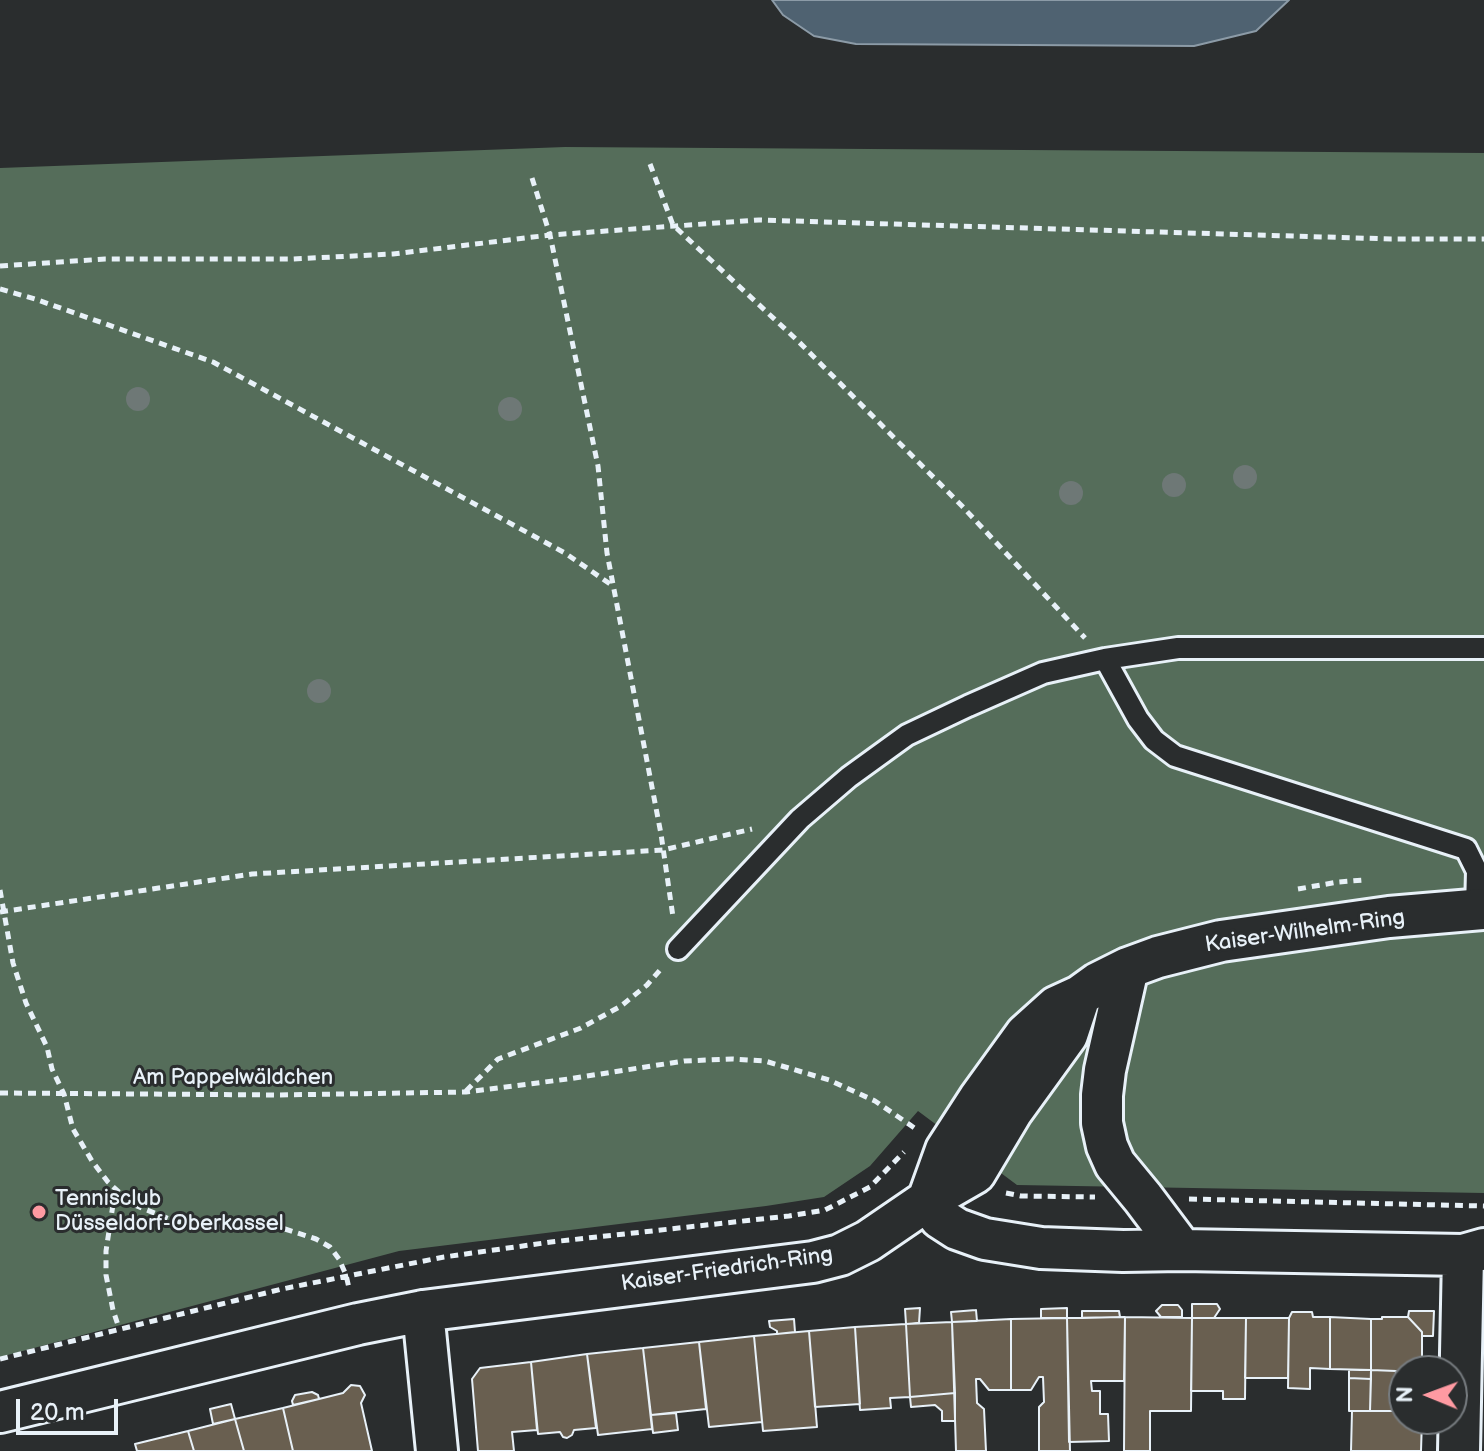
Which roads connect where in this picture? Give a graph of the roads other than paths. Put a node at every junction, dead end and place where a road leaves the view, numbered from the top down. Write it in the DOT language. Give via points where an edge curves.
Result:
graph roads {
  1 [pos="1484,648"];
  2 [pos="1105,659"];
  3 [pos="1480,910"];
  4 [pos="678,949"];
  5 [pos="1128,968"];
  6 [pos="928,1200"];
  7 [pos="1182,1250"];
  8 [pos="1474,1252"];
  9 [pos="423,1311"];
  10 [pos="0,1412"];
  11 [pos="437,1451"];
  12 [pos="1459,1451"];
  1 -- 2 [label="lane" via="1178,648"];
  2 -- 3 [label="lane" via="1138,719 1175,756 1466,849 1477,871"];
  2 -- 4 [label="lane" via="1043,673 907,735 800,819"];
  3 -- 5 [label="street, Kaiser-Wilhelm-Ring" via="1221,941"];
  5 -- 6 [label="street, Kaiser-Wilhelm-Ring" via="1080,996 1067,1035 1012,1111 947,1152"];
  5 -- 7 [label="street" via="1105,1070 1102,1123 1115,1164"];
  6 -- 7 [label="street" via="940,1218 985,1239 1072,1250"];
  6 -- 9 [label="street, Kaiser-Friedrich-Ring" via="868,1241 813,1262"];
  7 -- 8 [label="street"];
  8 -- 12 [label="street"];
  9 -- 10 [label="street, Kaiser-Friedrich-Ring"];
  9 -- 11 [label="street"];
}
